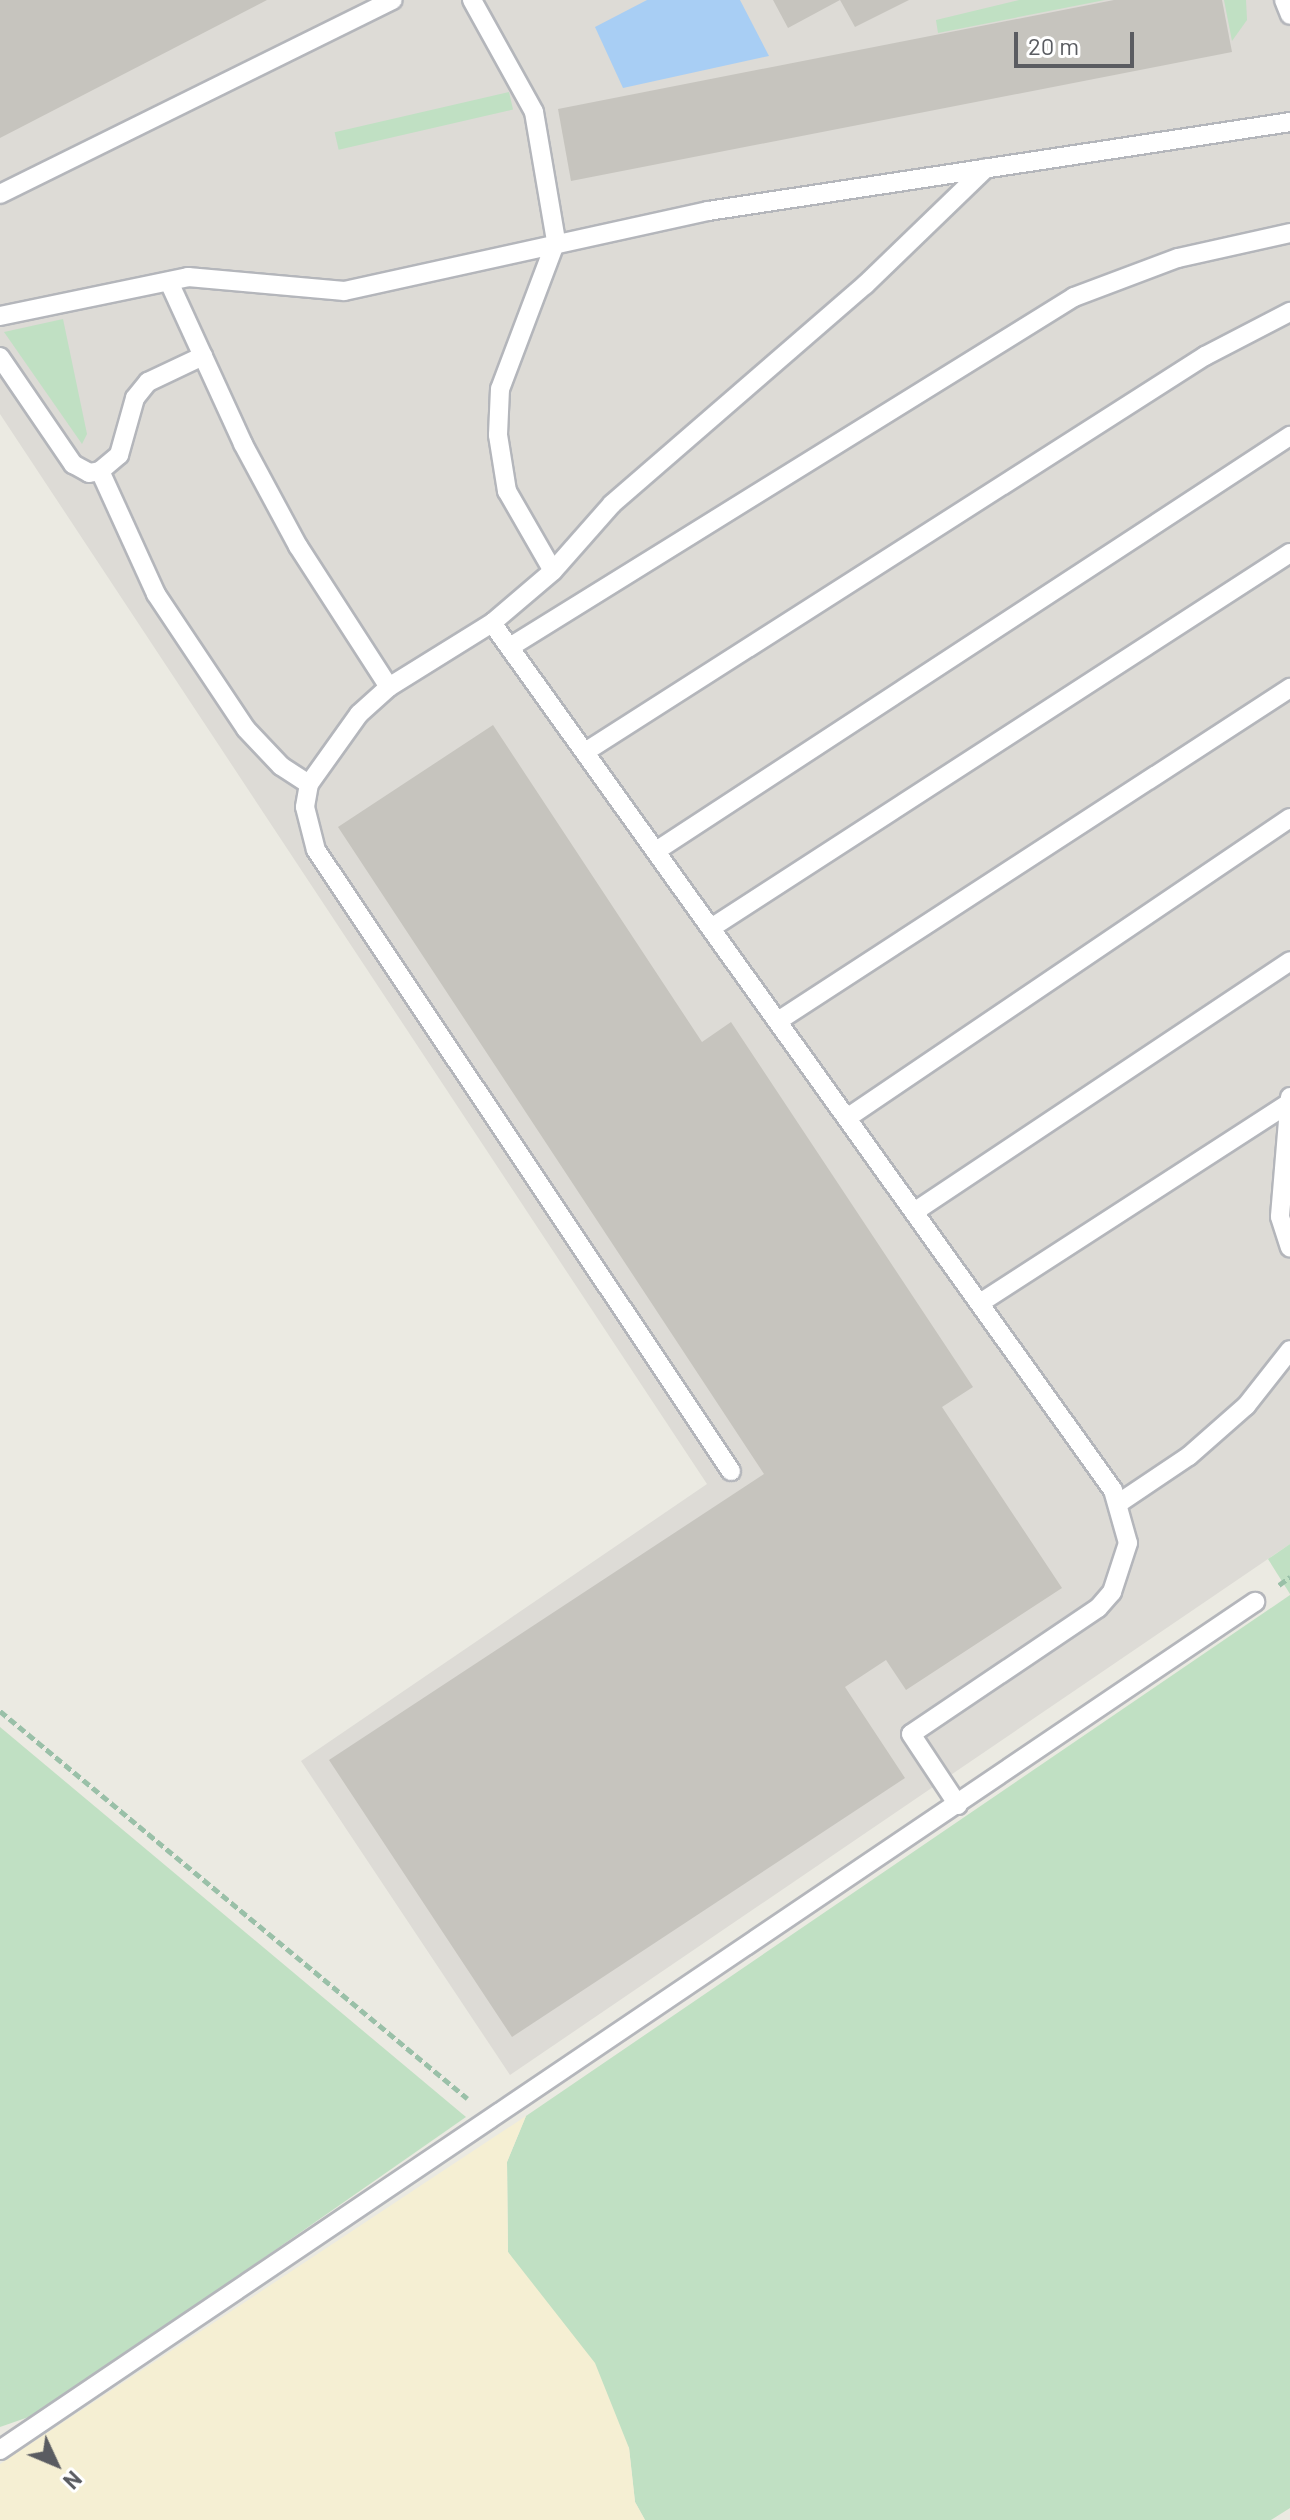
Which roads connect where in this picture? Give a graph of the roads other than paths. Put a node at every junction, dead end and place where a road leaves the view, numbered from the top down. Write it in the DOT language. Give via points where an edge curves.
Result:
graph roads {
  1 [pos="393,0"];
  2 [pos="472,0"];
  3 [pos="1284,0"];
  4 [pos="1290,15"];
  5 [pos="1290,122"];
  6 [pos="986,168"];
  7 [pos="0,194"];
  8 [pos="1290,233"];
  9 [pos="556,241"];
  10 [pos="169,282"];
  11 [pos="1290,312"];
  12 [pos="0,316"];
  13 [pos="203,356"];
  14 [pos="0,357"];
  15 [pos="1290,436"];
  16 [pos="100,471"];
  17 [pos="1290,553"];
  18 [pos="553,571"];
  19 [pos="492,623"];
  20 [pos="510,647"];
  21 [pos="389,687"];
  22 [pos="1290,688"];
  23 [pos="585,752"];
  24 [pos="309,784"];
  25 [pos="1290,818"];
  26 [pos="656,851"];
  27 [pos="711,928"];
  28 [pos="1290,961"];
  29 [pos="778,1021"];
  30 [pos="1289,1098"];
  31 [pos="847,1118"];
  32 [pos="914,1212"];
  33 [pos="1290,1247"];
  34 [pos="980,1303"];
  35 [pos="1290,1350"];
  36 [pos="731,1471"];
  37 [pos="1119,1503"];
  38 [pos="1255,1602"];
  39 [pos="958,1805"];
  40 [pos="0,2450"];
  1 -- 7 [label="lane"];
  2 -- 9 [label="lane" via="534,112"];
  3 -- 4 [label="lane"];
  5 -- 6 [label="lane"];
  6 -- 9 [label="lane" via="708,211"];
  6 -- 18 [label="lane" via="865,285 612,504"];
  8 -- 20 [label="lane" via="1178,258 1074,297"];
  9 -- 10 [label="lane" via="332,292 205,278"];
  9 -- 18 [label="lane" via="500,389 498,435 507,491"];
  10 -- 12 [label="lane"];
  10 -- 13 [label="lane"];
  11 -- 23 [label="lane" via="1205,356"];
  13 -- 16 [label="lane" via="148,382 135,398 119,455"];
  13 -- 21 [label="lane" via="298,546"];
  14 -- 16 [label="lane" via="73,464 89,473"];
  15 -- 26 [label="lane"];
  16 -- 24 [label="lane" via="156,594 246,729 281,766"];
  17 -- 27 [label="lane"];
  18 -- 19 [label="lane"];
  19 -- 20 [label="lane"];
  19 -- 21 [label="lane"];
  20 -- 23 [label="lane"];
  21 -- 24 [label="lane" via="359,714"];
  22 -- 29 [label="lane"];
  23 -- 26 [label="lane"];
  24 -- 36 [label="lane" via="306,818 316,850"];
  25 -- 31 [label="lane"];
  26 -- 27 [label="lane"];
  27 -- 29 [label="lane"];
  28 -- 32 [label="lane"];
  29 -- 31 [label="lane"];
  30 -- 33 [label="lane" via="1280,1217"];
  30 -- 34 [label="lane"];
  31 -- 32 [label="lane"];
  32 -- 34 [label="lane"];
  34 -- 37 [label="lane"];
  35 -- 37 [label="lane" via="1228,1423"];
  37 -- 39 [label="lane" via="1128,1543 1125,1564 1105,1600 911,1734"];
  38 -- 39 [label="lane"];
  39 -- 40 [label="lane"];
}
